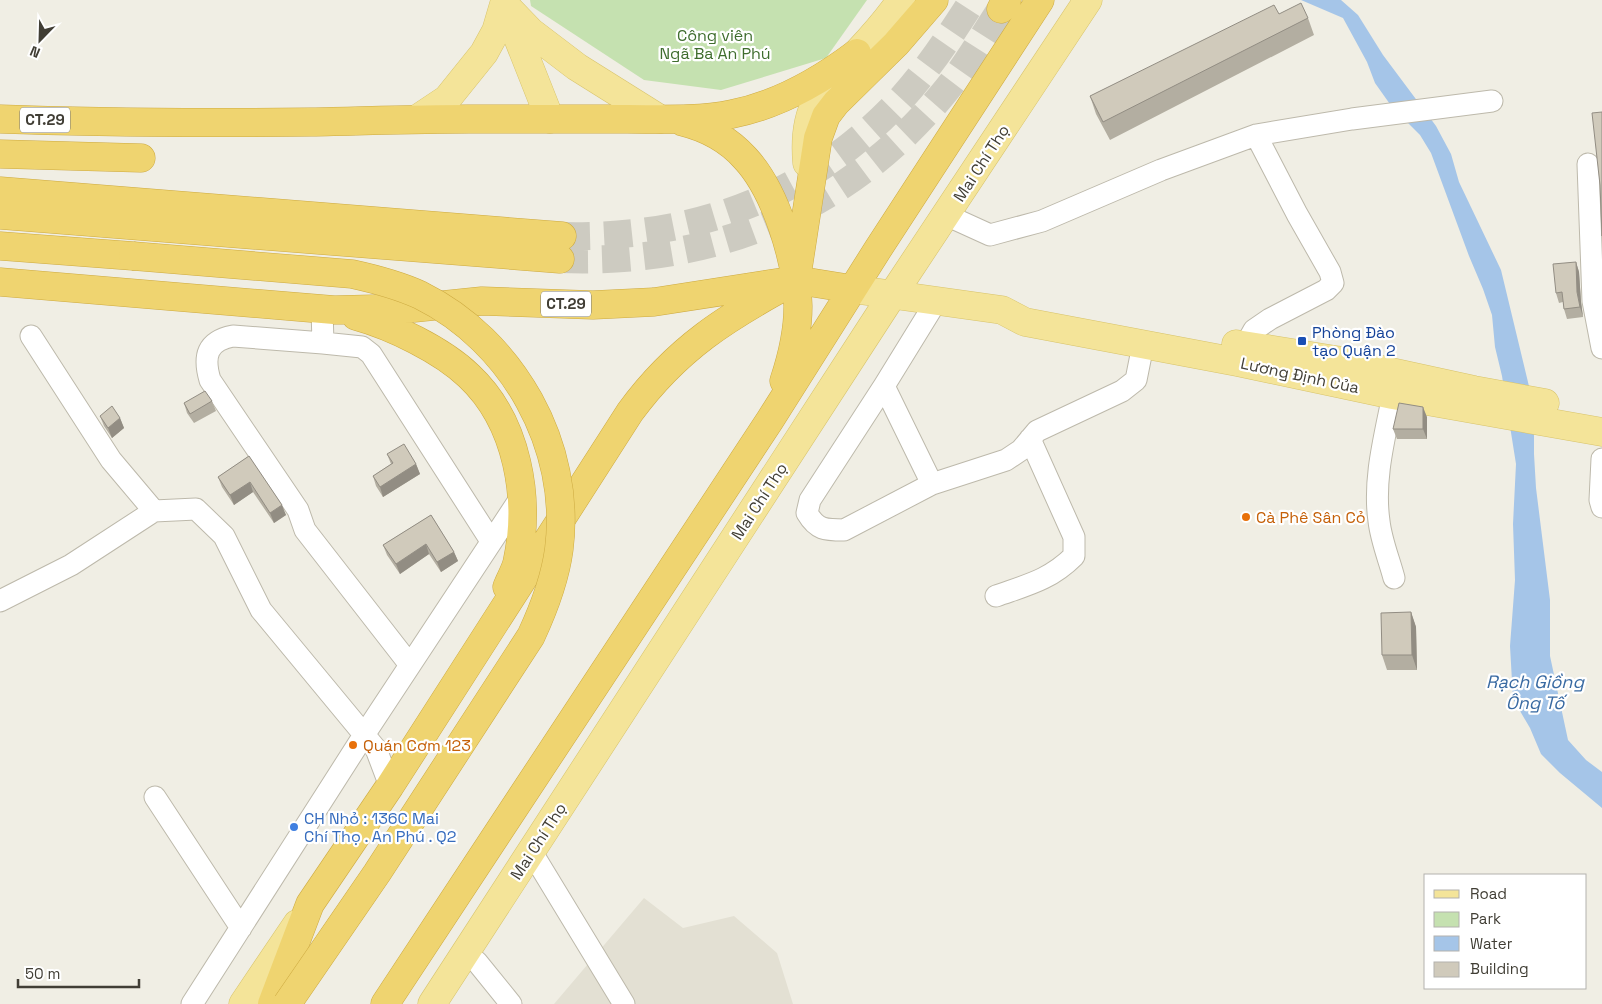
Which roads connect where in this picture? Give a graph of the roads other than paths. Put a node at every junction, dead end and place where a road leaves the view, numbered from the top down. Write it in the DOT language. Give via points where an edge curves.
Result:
graph roads {
  1 [pos="902,0"];
  2 [pos="934,0"];
  3 [pos="1040,0"];
  4 [pos="1088,0"];
  5 [pos="504,2"];
  6 [pos="857,53"];
  7 [pos="1492,101"];
  8 [pos="0,119"];
  9 [pos="416,119"];
  10 [pos="550,119"];
  11 [pos="660,119"];
  12 [pos="1256,135"];
  13 [pos="0,154"];
  14 [pos="141,158"];
  15 [pos="1588,164"];
  16 [pos="810,190"];
  17 [pos="0,191"];
  18 [pos="136,214"];
  19 [pos="0,215"];
  20 [pos="946,215"];
  21 [pos="0,246"];
  22 [pos="561,248"];
  23 [pos="796,280"];
  24 [pos="0,282"];
  25 [pos="852,288"];
  26 [pos="893,294"];
  27 [pos="937,300"];
  28 [pos="328,310"];
  29 [pos="1002,310"];
  30 [pos="31,336"];
  31 [pos="323,343"];
  32 [pos="1143,345"];
  33 [pos="1245,346"];
  34 [pos="1602,348"];
  35 [pos="884,386"];
  36 [pos="1394,395"];
  37 [pos="1473,400"];
  38 [pos="770,420"];
  39 [pos="1592,421"];
  40 [pos="1030,439"];
  41 [pos="1602,459"];
  42 [pos="932,484"];
  43 [pos="521,497"];
  44 [pos="1602,507"];
  45 [pos="154,511"];
  46 [pos="490,541"];
  47 [pos="1394,578"];
  48 [pos="996,596"];
  49 [pos="0,601"];
  50 [pos="490,631"];
  51 [pos="410,665"];
  52 [pos="364,735"];
  53 [pos="390,786"];
  54 [pos="155,797"];
  55 [pos="531,851"];
  56 [pos="310,904"];
  57 [pos="241,928"];
  58 [pos="466,952"];
  59 [pos="192,1004"];
  60 [pos="243,1004"];
  61 [pos="272,1004"];
  62 [pos="287,1004"];
  63 [pos="385,1004"];
  64 [pos="432,1004"];
  65 [pos="511,1004"];
  66 [pos="624,1004"];
  1 -- 6 [label="main road"];
  2 -- 16 [label="highway" via="826,116 818,138"];
  3 -- 25 [label="highway"];
  4 -- 20 [label="main road, Mai Chí Thọ"];
  5 -- 9 [label="main road" via="496,31 484,53 447,99"];
  5 -- 10 [label="main road"];
  5 -- 11 [label="main road" via="531,32 576,67"];
  6 -- 11 [label="highway" via="807,86 757,108 730,114"];
  6 -- 16 [label="main road" via="825,86 810,115 806,139"];
  7 -- 12 [label="street"];
  8 -- 9 [label="highway, CT.29" via="89,122"];
  9 -- 10 [label="highway, CT.29"];
  10 -- 11 [label="highway, CT.29"];
  11 -- 23 [label="highway, CT.29" via="676,120 708,130 744,157 771,201 788,245"];
  12 -- 20 [label="street" via="1161,170 1042,221 990,235"];
  12 -- 33 [label="street" via="1333,283 1254,330"];
  13 -- 14 [label="highway"];
  15 -- 34 [label="street" via="1593,301"];
  16 -- 23 [label="highway"];
  17 -- 18 [label="highway"];
  18 -- 19 [label="highway"];
  18 -- 22 [label="highway"];
  20 -- 26 [label="main road, Mai Chí Thọ"];
  21 -- 62 [label="highway, bridge" via="328,271 398,286 441,307 491,348 525,392 546,435 557,480 560,526 555,571 541,615 476,722"];
  23 -- 25 [label="highway"];
  23 -- 28 [label="highway, CT.29" via="684,299 635,303 482,300 414,308"];
  23 -- 38 [label="highway" via="798,307 794,348"];
  23 -- 50 [label="highway" via="710,332 659,376 630,412"];
  24 -- 28 [label="highway, CT.29"];
  25 -- 26 [label="main road, Lương Định Của"];
  25 -- 38 [label="highway"];
  26 -- 27 [label="main road, Lương Định Của"];
  26 -- 55 [label="main road, Mai Chí Thọ"];
  27 -- 29 [label="main road, Lương Định Của"];
  27 -- 35 [label="street"];
  28 -- 31 [label="street"];
  28 -- 43 [label="highway" via="370,320 436,350 469,376 497,410 516,458"];
  29 -- 32 [label="main road, Lương Định Của" via="1025,322"];
  29 -- 33 [label="main road, Lương Định Của" via="1026,304"];
  30 -- 45 [label="street" via="111,460"];
  31 -- 46 [label="street" via="362,347 371,354"];
  31 -- 51 [label="street" via="233,336 221,338 209,351 206,368 210,380 298,510 305,530"];
  32 -- 36 [label="main road, Lương Định Của"];
  32 -- 40 [label="street" via="1136,380 1122,391 1037,431"];
  33 -- 37 [label="main road, Lương Định Của" via="1336,360"];
  35 -- 42 [label="street"];
  35 -- 42 [label="street" via="810,500 807,513 814,524 829,530 844,530"];
  36 -- 37 [label="main road, Lương Định Của"];
  36 -- 47 [label="street" via="1379,472 1377,502 1379,524"];
  37 -- 39 [label="main road, Lương Định Của"];
  38 -- 63 [label="highway"];
  40 -- 42 [label="street" via="1006,460"];
  40 -- 48 [label="street" via="1074,537 1074,556 1045,578"];
  41 -- 44 [label="street"];
  43 -- 46 [label="street"];
  43 -- 50 [label="highway" via="523,516 516,564"];
  45 -- 49 [label="street" via="71,565"];
  45 -- 52 [label="street" via="196,509 224,536 261,610"];
  46 -- 51 [label="street"];
  50 -- 53 [label="highway"];
  51 -- 52 [label="street"];
  52 -- 53 [label="street" via="376,749"];
  52 -- 57 [label="street"];
  53 -- 56 [label="highway"];
  54 -- 57 [label="street"];
  55 -- 58 [label="main road, Mai Chí Thọ"];
  55 -- 66 [label="street"];
  56 -- 60 [label="main road"];
  56 -- 61 [label="highway"];
  57 -- 59 [label="street"];
  58 -- 64 [label="main road, Mai Chí Thọ"];
  58 -- 65 [label="street" via="478,962"];
}
